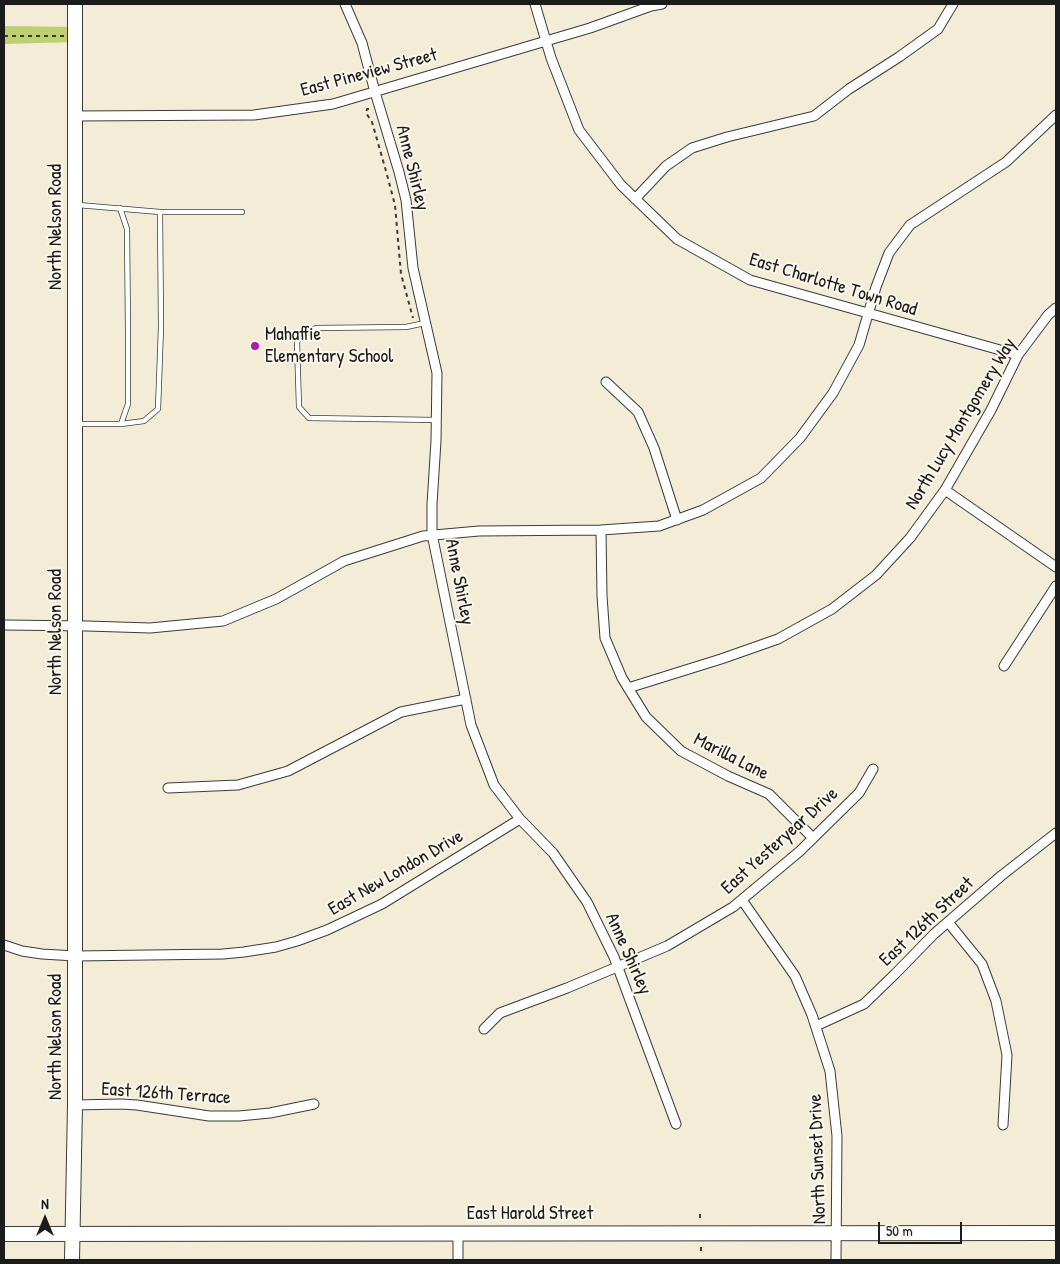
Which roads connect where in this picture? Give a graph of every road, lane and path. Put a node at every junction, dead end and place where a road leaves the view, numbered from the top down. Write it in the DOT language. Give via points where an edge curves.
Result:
graph roads {
  1 [pos="75,4"];
  2 [pos="345,4"];
  3 [pos="535,4"];
  4 [pos="662,4"];
  5 [pos="953,4"];
  6 [pos="4,36"];
  7 [pos="74,36"];
  8 [pos="546,40"];
  9 [pos="375,92"];
  10 [pos="379,106"];
  11 [pos="1056,115"];
  12 [pos="74,116"];
  13 [pos="635,198"];
  14 [pos="74,205"];
  15 [pos="120,208"];
  16 [pos="160,212"];
  17 [pos="242,212"];
  18 [pos="1056,308"];
  19 [pos="868,314"];
  20 [pos="425,323"];
  21 [pos="415,325"];
  22 [pos="1018,355"];
  23 [pos="606,382"];
  24 [pos="437,420"];
  25 [pos="74,424"];
  26 [pos="121,424"];
  27 [pos="945,490"];
  28 [pos="677,520"];
  29 [pos="601,530"];
  30 [pos="432,534"];
  31 [pos="1056,567"];
  32 [pos="1056,586"];
  33 [pos="4,625"];
  34 [pos="74,626"];
  35 [pos="1004,666"];
  36 [pos="628,688"];
  37 [pos="466,699"];
  38 [pos="873,769"];
  39 [pos="168,788"];
  40 [pos="520,819"];
  41 [pos="1056,833"];
  42 [pos="813,838"];
  43 [pos="742,900"];
  44 [pos="948,922"];
  45 [pos="4,945"];
  46 [pos="75,956"];
  47 [pos="618,966"];
  48 [pos="816,1026"];
  49 [pos="484,1029"];
  50 [pos="314,1104"];
  51 [pos="75,1105"];
  52 [pos="676,1124"];
  53 [pos="1003,1125"];
  54 [pos="836,1232"];
  55 [pos="1056,1232"];
  56 [pos="458,1233"];
  57 [pos="4,1234"];
  58 [pos="72,1234"];
  59 [pos="72,1260"];
  60 [pos="458,1260"];
  61 [pos="836,1260"];
  1 -- 7 [label="street, North Nelson Road"];
  2 -- 9 [label="street, Anne Shirley" via="362,43"];
  3 -- 8 [label="street, East Charlotte Town Road"];
  4 -- 8 [label="street, East Pineview Street"];
  5 -- 13 [label="street" via="938,29 814,116 727,136 692,148 666,166"];
  6 -- 7 [label="path"];
  7 -- 12 [label="street, North Nelson Road"];
  8 -- 9 [label="street, East Pineview Street"];
  8 -- 13 [label="street, East Charlotte Town Road" via="579,130 621,185"];
  9 -- 10 [label="street, Anne Shirley"];
  9 -- 12 [label="street, East Pineview Street" via="333,104 254,115"];
  10 -- 20 [label="street, Anne Shirley" via="406,200 413,268"];
  10 -- 21 [label="path" via="367,109 366,113 372,122 395,206 401,274"];
  11 -- 19 [label="street" via="1006,162 910,225 889,253"];
  12 -- 14 [label="street, North Nelson Road"];
  13 -- 19 [label="street, East Charlotte Town Road" via="678,239 750,280"];
  14 -- 15 [label="lane"];
  14 -- 25 [label="street, North Nelson Road"];
  15 -- 16 [label="lane"];
  15 -- 26 [label="lane" via="127,229 128,331 128,404"];
  16 -- 17 [label="lane"];
  16 -- 26 [label="lane" via="158,409 144,421"];
  18 -- 22 [label="street, North Lucy Montgomery Way"];
  19 -- 22 [label="street, East Charlotte Town Road"];
  19 -- 28 [label="street" via="858,345 833,393 800,438 761,478 703,510"];
  20 -- 21 [label="lane"];
  20 -- 24 [label="street, Anne Shirley" via="437,373"];
  21 -- 24 [label="lane" via="316,328 302,334 297,342 299,407 310,418"];
  22 -- 27 [label="street, North Lucy Montgomery Way"];
  23 -- 28 [label="street" via="638,412 654,448"];
  24 -- 30 [label="street, Anne Shirley"];
  25 -- 26 [label="lane"];
  25 -- 34 [label="street, North Nelson Road"];
  27 -- 31 [label="street"];
  27 -- 36 [label="street, North Lucy Montgomery Way" via="910,538 876,575 832,610 778,639"];
  28 -- 29 [label="street" via="659,526"];
  29 -- 30 [label="street"];
  29 -- 36 [label="street, Marilla Lane" via="605,638"];
  30 -- 34 [label="street" via="344,561 276,599 223,621 150,628"];
  30 -- 37 [label="street, Anne Shirley"];
  32 -- 35 [label="street"];
  33 -- 34 [label="street"];
  34 -- 46 [label="street, North Nelson Road"];
  36 -- 42 [label="street, Marilla Lane" via="646,718 681,751 769,794"];
  37 -- 39 [label="street" via="401,712 288,771 238,785"];
  37 -- 40 [label="street, Anne Shirley" via="471,725 494,785"];
  38 -- 42 [label="street, East Yesteryear Drive" via="859,793"];
  40 -- 46 [label="street, East New London Drive" via="382,904 297,941 223,954"];
  40 -- 47 [label="street, Anne Shirley" via="553,853 587,902"];
  41 -- 44 [label="street, East 126th Street"];
  42 -- 43 [label="street, East Yesteryear Drive"];
  43 -- 47 [label="street, East Yesteryear Drive" via="667,946"];
  43 -- 48 [label="street, North Sunset Drive" via="795,976"];
  44 -- 48 [label="street, East 126th Street" via="864,1004"];
  44 -- 53 [label="street" via="982,964 996,1001 1007,1055"];
  45 -- 46 [label="street, East New London Drive" via="29,952"];
  46 -- 51 [label="street, North Nelson Road"];
  47 -- 49 [label="street, East Yesteryear Drive" via="500,1013"];
  47 -- 52 [label="street, Anne Shirley"];
  48 -- 54 [label="street, North Sunset Drive" via="830,1071 837,1136"];
  50 -- 51 [label="street, East 126th Terrace" via="239,1116 209,1116 137,1105"];
  51 -- 58 [label="street, North Nelson Road"];
  54 -- 55 [label="street, East Harold Street"];
  54 -- 56 [label="street, East Harold Street"];
  54 -- 61 [label="street, North Sunset Drive"];
  56 -- 58 [label="street, East Harold Street"];
  56 -- 60 [label="street"];
  57 -- 58 [label="street, East Harold Street"];
  58 -- 59 [label="street, North Nelson Road"];
}
